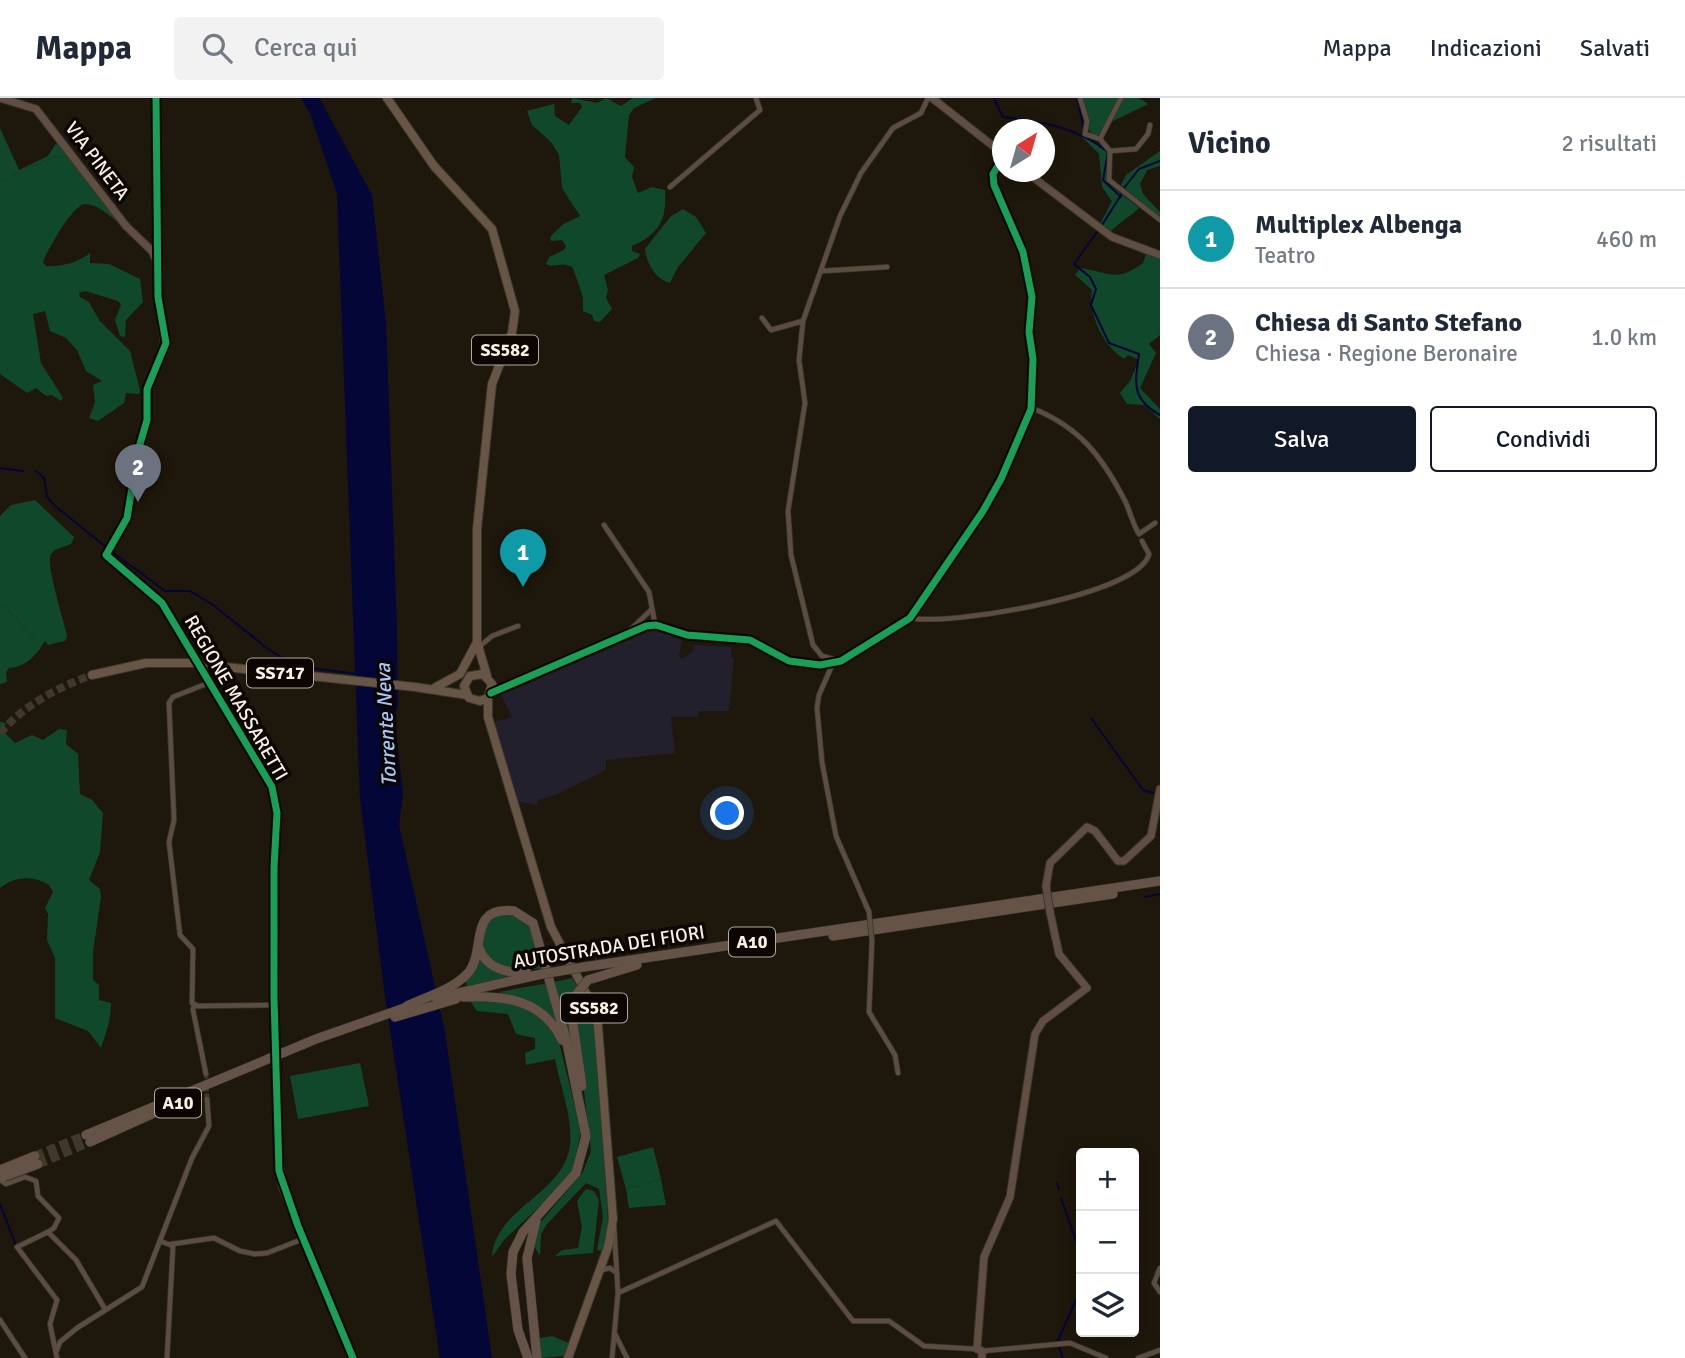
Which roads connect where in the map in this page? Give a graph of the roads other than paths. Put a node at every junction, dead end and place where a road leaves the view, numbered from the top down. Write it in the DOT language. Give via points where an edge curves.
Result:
graph roads {
  1 [pos="0,98"];
  2 [pos="156,98"];
  3 [pos="387,98"];
  4 [pos="755,98"];
  5 [pos="930,98"];
  6 [pos="1080,98"];
  7 [pos="1121,98"];
  8 [pos="1150,125"];
  9 [pos="1100,139"];
  10 [pos="992,145"];
  11 [pos="1110,151"];
  12 [pos="994,182"];
  13 [pos="1039,182"];
  14 [pos="670,187"];
  15 [pos="1160,220"];
  16 [pos="1160,255"];
  17 [pos="158,260"];
  18 [pos="887,267"];
  19 [pos="822,271"];
  20 [pos="762,318"];
  21 [pos="803,321"];
  22 [pos="1031,408"];
  23 [pos="1154,523"];
  24 [pos="604,525"];
  25 [pos="1142,541"];
  26 [pos="652,609"];
  27 [pos="910,618"];
  28 [pos="656,625"];
  29 [pos="518,626"];
  30 [pos="627,634"];
  31 [pos="478,646"];
  32 [pos="837,662"];
  33 [pos="92,676"];
  34 [pos="468,677"];
  35 [pos="488,678"];
  36 [pos="211,681"];
  37 [pos="515,685"];
  38 [pos="432,687"];
  39 [pos="467,695"];
  40 [pos="489,696"];
  41 [pos="475,701"];
  42 [pos="488,717"];
  43 [pos="1160,789"];
  44 [pos="1160,881"];
  45 [pos="1160,887"];
  46 [pos="477,942"];
  47 [pos="586,973"];
  48 [pos="543,975"];
  49 [pos="462,995"];
  50 [pos="194,1005"];
  51 [pos="275,1005"];
  52 [pos="407,1006"];
  53 [pos="317,1041"];
  54 [pos="276,1051"];
  55 [pos="571,1061"];
  56 [pos="276,1066"];
  57 [pos="898,1073"];
  58 [pos="206,1074"];
  59 [pos="208,1099"];
  60 [pos="581,1102"];
  61 [pos="88,1139"];
  62 [pos="0,1170"];
  63 [pos="1,1180"];
  64 [pos="536,1219"];
  65 [pos="613,1219"];
  66 [pos="48,1232"];
  67 [pos="303,1239"];
  68 [pos="159,1241"];
  69 [pos="172,1244"];
  70 [pos="1160,1268"];
  71 [pos="600,1270"];
  72 [pos="617,1273"];
  73 [pos="1160,1292"];
  74 [pos="618,1293"];
  75 [pos="105,1309"];
  76 [pos="0,1320"];
  77 [pos="614,1333"];
  78 [pos="57,1350"];
  79 [pos="1160,1350"];
  80 [pos="980,1353"];
  81 [pos="25,1358"];
  82 [pos="57,1358"];
  83 [pos="167,1358"];
  84 [pos="354,1358"];
  85 [pos="528,1358"];
  86 [pos="537,1358"];
  87 [pos="570,1358"];
  88 [pos="612,1358"];
  89 [pos="627,1358"];
  90 [pos="1106,1358"];
  91 [pos="1138,1358"];
  1 -- 17 [label="street, VIA PINETA" via="36,109 126,226"];
  2 -- 17 [label="street"];
  3 -- 31 [label="main road, SS582" via="434,166 492,229 515,311 490,397 477,532"];
  4 -- 14 [label="street" via="760,110"];
  5 -- 10 [label="street"];
  5 -- 19 [label="street" via="920,113 893,128 866,164 840,216"];
  6 -- 9 [label="street" via="1087,121 1085,134"];
  7 -- 9 [label="street"];
  8 -- 11 [label="street" via="1136,149"];
  9 -- 11 [label="street"];
  11 -- 15 [label="street" via="1109,180"];
  12 -- 22 [label="street" via="1023,252 1032,297 1028,332 1033,359"];
  13 -- 16 [label="street" via="1112,237"];
  17 -- 36 [label="street, REGIONE MASSARETTI" via="165,349 147,388 147,420 127,518 109,552 162,603"];
  18 -- 19 [label="street"];
  19 -- 21 [label="street"];
  20 -- 21 [label="street" via="771,330"];
  21 -- 32 [label="street" via="799,360 805,403 788,511 791,555 815,651"];
  22 -- 23 [label="street" via="1063,422 1097,453 1139,534"];
  22 -- 27 [label="street" via="1001,479"];
  24 -- 26 [label="street" via="649,592"];
  25 -- 27 [label="street" via="1149,554 1147,561 1121,580 1000,614"];
  26 -- 28 [label="street"];
  26 -- 30 [label="street"];
  27 -- 32 [label="street"];
  28 -- 30 [label="street"];
  28 -- 32 [label="street" via="682,634 750,640 789,661"];
  29 -- 31 [label="street"];
  30 -- 37 [label="street"];
  31 -- 34 [label="main road, SS582"];
  31 -- 35 [label="main road, SS582"];
  31 -- 38 [label="main road" via="460,674"];
  32 -- 57 [label="street, bridge" via="817,708 822,762 836,835 869,912 873,941 869,1012 895,1055"];
  33 -- 38 [label="main road, SS717, bridge" via="146,663 194,663"];
  34 -- 35 [label="main road" via="478,673"];
  34 -- 38 [label="main road, SS717"];
  34 -- 39 [label="main road"];
  35 -- 37 [label="street"];
  35 -- 40 [label="main road"];
  36 -- 50 [label="street" via="169,703 174,820 169,842 180,934 193,949"];
  36 -- 51 [label="street, REGIONE MASSARETTI" via="275,796"];
  37 -- 40 [label="street"];
  38 -- 39 [label="main road, SS717"];
  39 -- 41 [label="main road"];
  40 -- 41 [label="main road"];
  40 -- 42 [label="main road, SS582"];
  41 -- 42 [label="main road, SS582"];
  42 -- 65 [label="main road, SS582" via="551,927 595,1010"];
  43 -- 80 [label="street, bridge" via="1151,836 1124,861 1118,861 1087,827 1050,863 1046,886 1059,954 1087,988 1043,1021 1035,1034 1010,1197 984,1257"];
  44 -- 47 [label="highway, AUTOSTRADA DEI FIORI / A10"];
  45 -- 47 [label="highway, AUTOSTRADA DEI FIORI / A10"];
  46 -- 48 [label="highway" via="495,967"];
  46 -- 52 [label="highway" via="469,971 446,989"];
  46 -- 55 [label="highway" via="484,922 500,911 519,912 533,923"];
  47 -- 48 [label="highway, AUTOSTRADA DEI FIORI / A10"];
  47 -- 48 [label="highway, AUTOSTRADA DEI FIORI / A10, bridge" via="565,970"];
  47 -- 60 [label="highway, bridge" via="575,996 572,1017"];
  48 -- 49 [label="highway, AUTOSTRADA DEI FIORI / A10"];
  49 -- 52 [label="highway, AUTOSTRADA DEI FIORI / A10"];
  49 -- 53 [label="highway, AUTOSTRADA DEI FIORI / A10"];
  49 -- 55 [label="highway" via="497,996 531,1006 553,1024"];
  50 -- 51 [label="street"];
  50 -- 58 [label="street"];
  51 -- 54 [label="street, REGIONE MASSARETTI"];
  52 -- 53 [label="highway, AUTOSTRADA DEI FIORI / A10"];
  53 -- 61 [label="highway, AUTOSTRADA DEI FIORI / A10"];
  55 -- 60 [label="highway"];
  56 -- 67 [label="street" via="279,1171"];
  59 -- 68 [label="street" via="209,1126"];
  60 -- 64 [label="highway" via="586,1136 580,1165"];
  62 -- 63 [label="highway" via="37,1160"];
  63 -- 66 [label="street" via="6,1184 25,1177 36,1181 38,1196 59,1218"];
  64 -- 85 [label="highway" via="517,1242 510,1265 518,1330"];
  64 -- 86 [label="highway" via="527,1258"];
  65 -- 71 [label="main road, SS582"];
  65 -- 72 [label="street"];
  66 -- 75 [label="street" via="76,1260"];
  66 -- 78 [label="street" via="17,1247 57,1300 50,1324"];
  67 -- 69 [label="street" via="261,1253 240,1251 214,1238"];
  67 -- 84 [label="street"];
  68 -- 69 [label="street"];
  68 -- 75 [label="street" via="142,1287"];
  69 -- 83 [label="street"];
  70 -- 73 [label="street" via="1154,1280"];
  71 -- 72 [label="street" via="610,1268"];
  71 -- 87 [label="main road, SS582"];
  72 -- 74 [label="street"];
  74 -- 77 [label="street"];
  74 -- 80 [label="street" via="776,1221 853,1321 889,1321 924,1346"];
  75 -- 78 [label="street" via="60,1342"];
  76 -- 81 [label="street"];
  77 -- 88 [label="street"];
  77 -- 89 [label="street"];
  78 -- 82 [label="street"];
  79 -- 91 [label="street"];
  80 -- 90 [label="street" via="1070,1343"];
}
